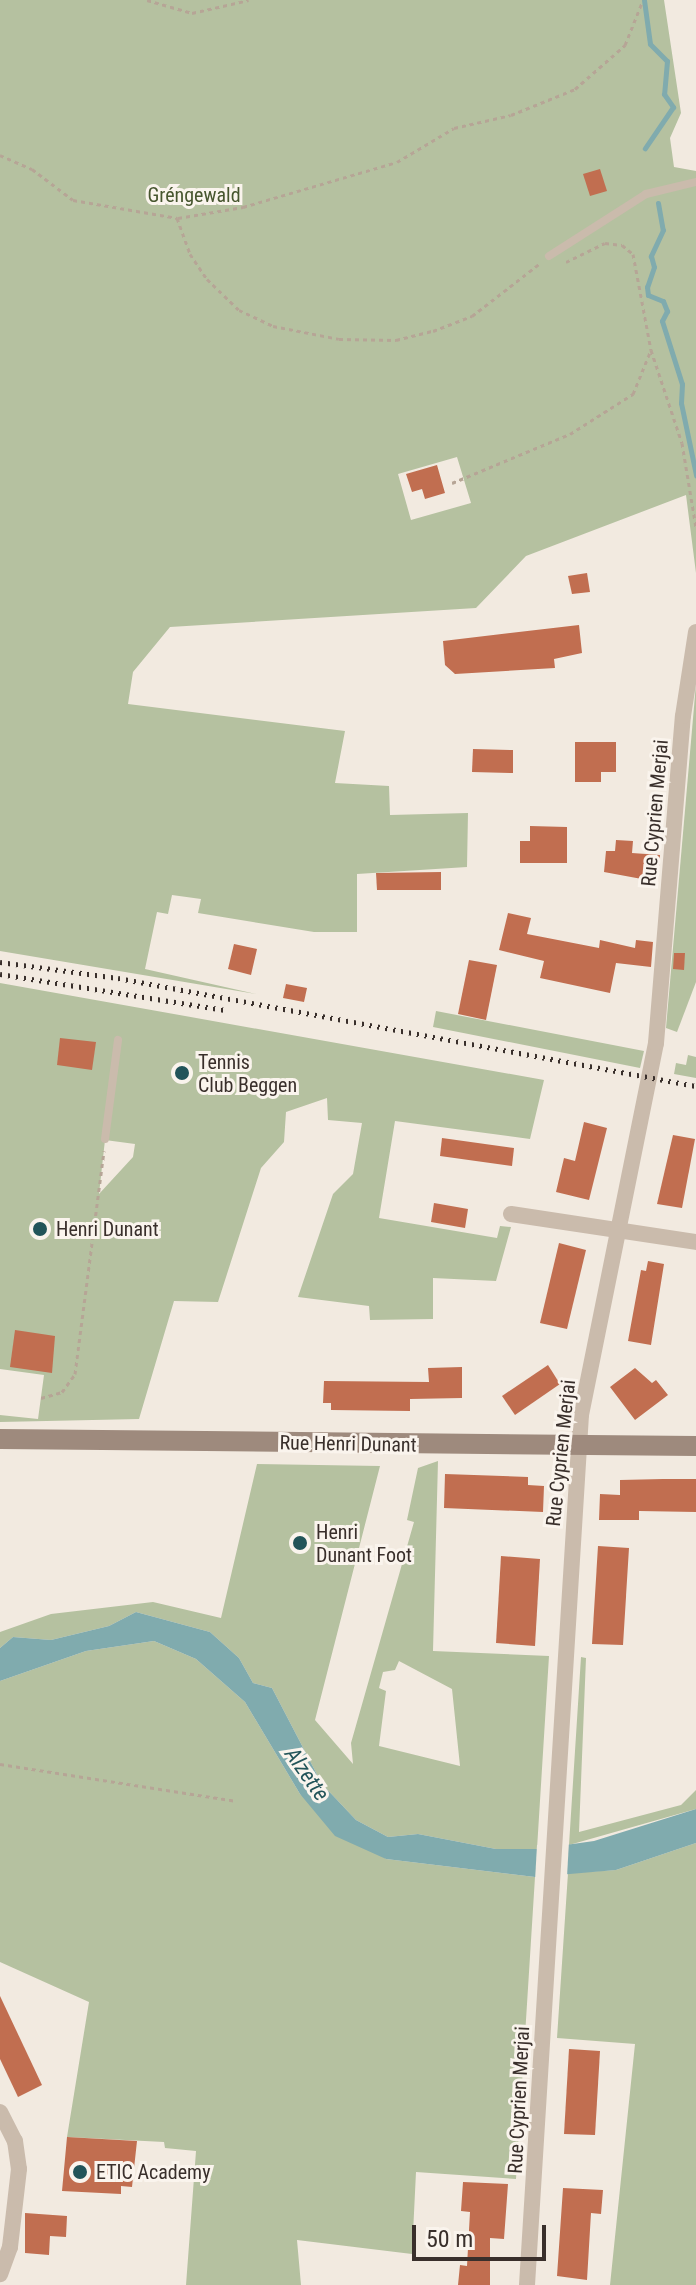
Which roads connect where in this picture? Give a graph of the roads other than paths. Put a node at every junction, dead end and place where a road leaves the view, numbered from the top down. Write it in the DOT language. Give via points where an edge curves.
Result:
graph roads {
  1 [pos="696,182"];
  2 [pos="549,256"];
  3 [pos="696,632"];
  4 [pos="118,1040"];
  5 [pos="105,1139"];
  6 [pos="511,1214"];
  7 [pos="619,1228"];
  8 [pos="696,1242"];
  9 [pos="0,1439"];
  10 [pos="696,1446"];
  11 [pos="578,1447"];
  12 [pos="0,2112"];
  13 [pos="0,2274"];
  14 [pos="527,2285"];
  1 -- 2 [label="lane" via="646,194"];
  3 -- 7 [label="street, Rue Cyprien Merjai" via="683,716 656,1043"];
  4 -- 5 [label="lane"];
  6 -- 7 [label="street"];
  7 -- 8 [label="street"];
  7 -- 11 [label="street, Rue Cyprien Merjai"];
  9 -- 11 [label="main road, Rue Henri Dunant"];
  10 -- 11 [label="main road, Rue Henri Dunant"];
  11 -- 14 [label="street, Rue Cyprien Merjai"];
  12 -- 13 [label="street" via="15,2141 19,2169 10,2247"];
}
